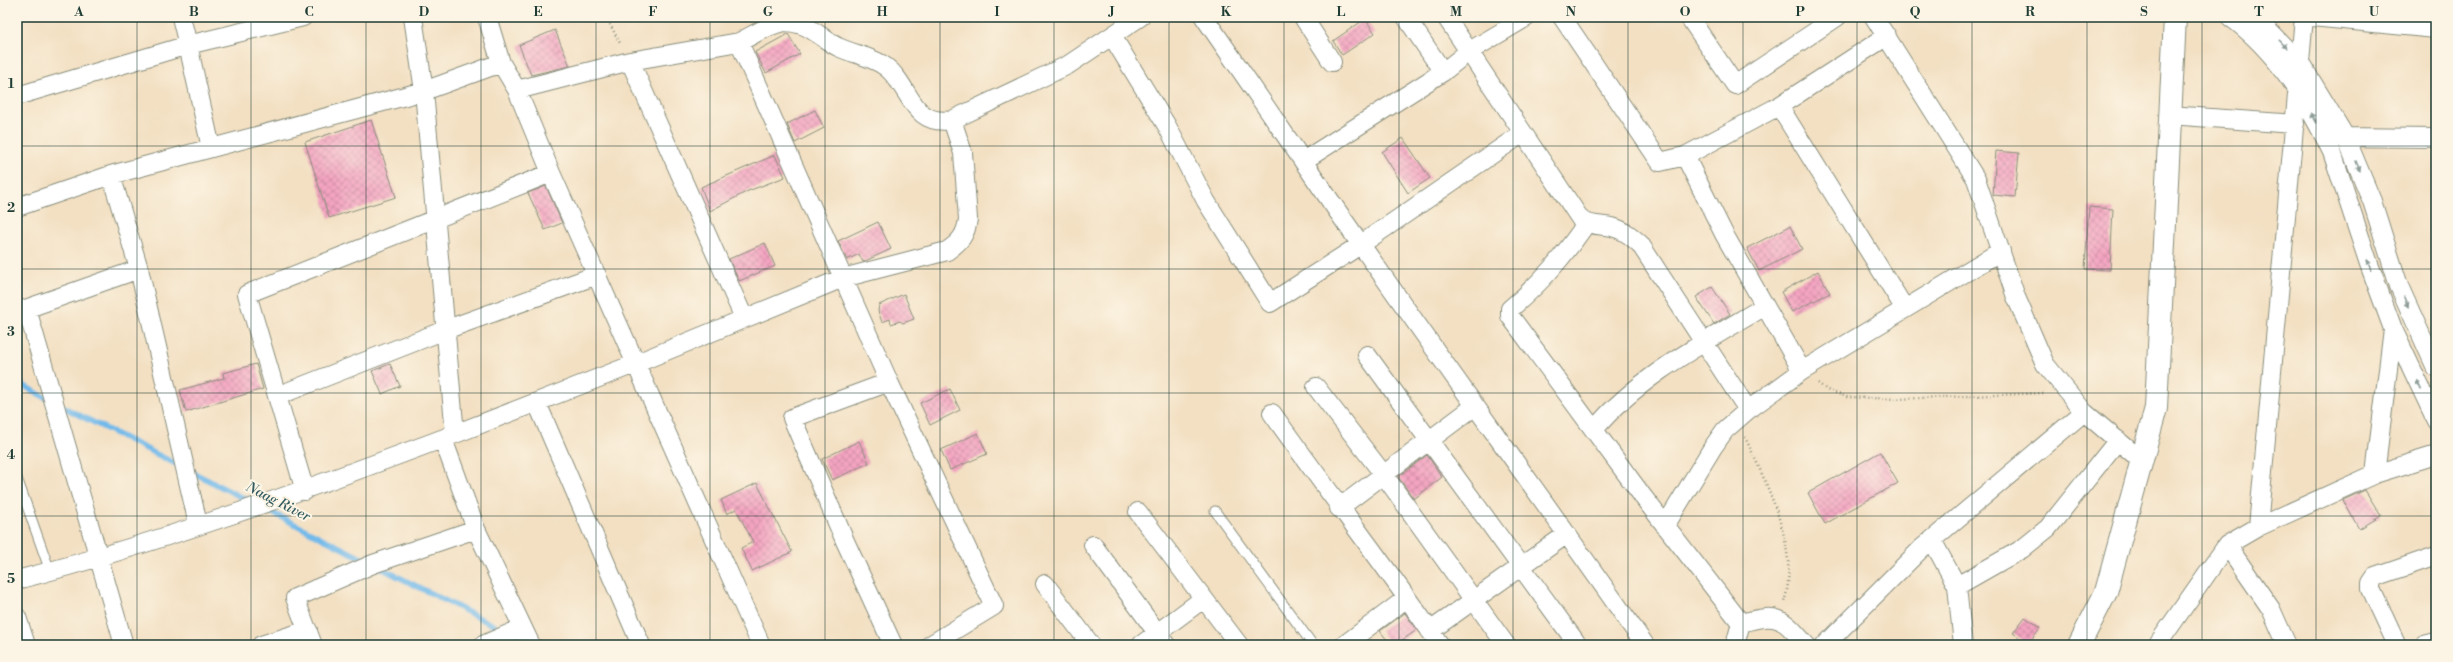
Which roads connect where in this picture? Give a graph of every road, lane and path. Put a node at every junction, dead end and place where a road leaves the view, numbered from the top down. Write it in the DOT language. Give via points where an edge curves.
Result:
graph roads {
  1 [pos="181,17"];
  2 [pos="303,17"];
  3 [pos="413,17"];
  4 [pos="487,17"];
  5 [pos="606,17"];
  6 [pos="1140,17"];
  7 [pos="1204,17"];
  8 [pos="1303,17"];
  9 [pos="1446,17"];
  10 [pos="1527,17"];
  11 [pos="1562,17"];
  12 [pos="1688,17"];
  13 [pos="1837,17"];
  14 [pos="1874,17"];
  15 [pos="2175,17"];
  16 [pos="2230,17"];
  17 [pos="2255,17"];
  18 [pos="2304,17"];
  19 [pos="2312,17"];
  20 [pos="1410,18"];
  21 [pos="790,20"];
  22 [pos="2436,29"];
  23 [pos="1112,36"];
  24 [pos="1887,36"];
  25 [pos="739,42"];
  26 [pos="188,45"];
  27 [pos="1468,52"];
  28 [pos="630,61"];
  29 [pos="1332,62"];
  30 [pos="501,63"];
  31 [pos="2301,64"];
  32 [pos="1443,72"];
  33 [pos="517,90"];
  34 [pos="424,91"];
  35 [pos="2298,91"];
  36 [pos="17,96"];
  37 [pos="1779,106"];
  38 [pos="2169,114"];
  39 [pos="952,120"];
  40 [pos="2295,124"];
  41 [pos="1523,133"];
  42 [pos="2325,137"];
  43 [pos="2346,138"];
  44 [pos="2436,138"];
  45 [pos="211,148"];
  46 [pos="1685,156"];
  47 [pos="1303,161"];
  48 [pos="551,173"];
  49 [pos="110,175"];
  50 [pos="17,207"];
  51 [pos="435,219"];
  52 [pos="1584,222"];
  53 [pos="1360,245"];
  54 [pos="2000,251"];
  55 [pos="139,269"];
  56 [pos="597,275"];
  57 [pos="843,278"];
  58 [pos="1765,306"];
  59 [pos="1905,309"];
  60 [pos="22,311"];
  61 [pos="744,318"];
  62 [pos="2393,329"];
  63 [pos="445,330"];
  64 [pos="1703,343"];
  65 [pos="1368,355"];
  66 [pos="637,363"];
  67 [pos="2436,368"];
  68 [pos="1802,371"];
  69 [pos="889,382"];
  70 [pos="1316,387"];
  71 [pos="2068,392"];
  72 [pos="277,396"];
  73 [pos="537,403"];
  74 [pos="1475,406"];
  75 [pos="2084,412"];
  76 [pos="1272,413"];
  77 [pos="1743,415"];
  78 [pos="2436,420"];
  79 [pos="1594,430"];
  80 [pos="449,436"];
  81 [pos="2118,440"];
  82 [pos="1429,441"];
  83 [pos="2436,455"];
  84 [pos="2142,461"];
  85 [pos="1384,474"];
  86 [pos="2375,474"];
  87 [pos="17,478"];
  88 [pos="305,491"];
  89 [pos="1339,508"];
  90 [pos="1215,511"];
  91 [pos="1138,512"];
  92 [pos="198,524"];
  93 [pos="1665,526"];
  94 [pos="2258,527"];
  95 [pos="476,529"];
  96 [pos="1567,534"];
  97 [pos="1932,540"];
  98 [pos="1093,544"];
  99 [pos="2226,545"];
  100 [pos="2436,556"];
  101 [pos="98,557"];
  102 [pos="1521,568"];
  103 [pos="50,571"];
  104 [pos="17,580"];
  105 [pos="1046,584"];
  106 [pos="1957,586"];
  107 [pos="1407,598"];
  108 [pos="1203,599"];
  109 [pos="1474,600"];
  110 [pos="17,617"];
  111 [pos="1778,618"];
  112 [pos="1741,623"];
  113 [pos="522,628"];
  114 [pos="311,638"];
  115 [pos="1435,638"];
  116 [pos="1162,639"];
  117 [pos="2436,642"];
  118 [pos="26,645"];
  119 [pos="124,645"];
  120 [pos="261,645"];
  121 [pos="483,645"];
  122 [pos="531,645"];
  123 [pos="641,645"];
  124 [pos="761,645"];
  125 [pos="893,645"];
  126 [pos="930,645"];
  127 [pos="1091,645"];
  128 [pos="1141,645"];
  129 [pos="1239,645"];
  130 [pos="1313,645"];
  131 [pos="1344,645"];
  132 [pos="1506,645"];
  133 [pos="1578,645"];
  134 [pos="1645,645"];
  135 [pos="1735,645"];
  136 [pos="1806,645"];
  137 [pos="1825,645"];
  138 [pos="1963,645"];
  139 [pos="2079,645"];
  140 [pos="2157,645"];
  141 [pos="2287,645"];
  142 [pos="2397,645"];
  143 [pos="2424,645"];
  1 -- 26 [label="street"];
  2 -- 26 [label="street"];
  3 -- 34 [label="street"];
  4 -- 30 [label="street"];
  5 -- 28 [label="path"];
  6 -- 23 [label="street"];
  7 -- 47 [label="street"];
  8 -- 29 [label="street"];
  9 -- 27 [label="street"];
  10 -- 27 [label="street"];
  11 -- 46 [label="street" via="1660,162"];
  12 -- 13 [label="street" via="1735,85"];
  14 -- 24 [label="street"];
  15 -- 38 [label="street"];
  16 -- 35 [label="street" via="2265,47 2284,68"];
  17 -- 31 [label="street, one-way"];
  18 -- 31 [label="street"];
  19 -- 22 [label="street"];
  20 -- 32 [label="street"];
  21 -- 25 [label="street"];
  21 -- 39 [label="street" via="838,47 885,66 895,75 911,103 931,120"];
  23 -- 39 [label="street" via="1068,65"];
  23 -- 53 [label="street" via="1167,126 1206,201 1270,303"];
  24 -- 37 [label="street"];
  24 -- 54 [label="street" via="1976,179"];
  25 -- 28 [label="street"];
  25 -- 57 [label="street"];
  26 -- 36 [label="street"];
  26 -- 45 [label="street"];
  27 -- 32 [label="street"];
  27 -- 41 [label="street"];
  28 -- 33 [label="street"];
  28 -- 61 [label="street"];
  30 -- 33 [label="street"];
  30 -- 34 [label="street"];
  31 -- 35 [label="street"];
  31 -- 43 [label="street"];
  32 -- 47 [label="street"];
  33 -- 48 [label="street"];
  34 -- 45 [label="street"];
  34 -- 51 [label="street"];
  35 -- 40 [label="street"];
  42 -- 35 [label="street, one-way"];
  37 -- 46 [label="street"];
  37 -- 59 [label="street"];
  38 -- 40 [label="street"];
  38 -- 84 [label="street" via="2156,408"];
  39 -- 57 [label="street" via="965,165 968,219 967,230 960,242 947,251"];
  40 -- 94 [label="street"];
  41 -- 52 [label="street"];
  41 -- 53 [label="street"];
  42 -- 43 [label="street"];
  62 -- 42 [label="street, one-way"];
  43 -- 44 [label="street"];
  43 -- 67 [label="street, one-way" via="2372,201 2399,286"];
  45 -- 49 [label="street"];
  46 -- 58 [label="street" via="1724,234"];
  47 -- 53 [label="street"];
  48 -- 51 [label="street"];
  48 -- 56 [label="street"];
  49 -- 50 [label="street"];
  49 -- 55 [label="street"];
  51 -- 63 [label="street"];
  51 -- 72 [label="street" via="247,294"];
  52 -- 64 [label="street" via="1627,232 1640,244"];
  52 -- 79 [label="street" via="1553,269 1509,312"];
  53 -- 74 [label="street"];
  54 -- 59 [label="street"];
  54 -- 71 [label="street" via="2016,297 2045,364"];
  55 -- 60 [label="street"];
  55 -- 92 [label="street"];
  56 -- 63 [label="street"];
  56 -- 66 [label="street"];
  57 -- 61 [label="street"];
  57 -- 69 [label="street"];
  58 -- 64 [label="street"];
  58 -- 68 [label="street"];
  59 -- 68 [label="street"];
  60 -- 101 [label="street"];
  61 -- 66 [label="street"];
  78 -- 62 [label="street, one-way"];
  62 -- 86 [label="street"];
  63 -- 72 [label="street"];
  63 -- 80 [label="street"];
  64 -- 77 [label="street"];
  64 -- 79 [label="street" via="1627,396"];
  65 -- 82 [label="street"];
  66 -- 73 [label="street"];
  66 -- 124 [label="street"];
  68 -- 71 [label="path" via="1827,390 1847,397 1895,399"];
  68 -- 77 [label="street"];
  69 -- 125 [label="street" via="792,418"];
  69 -- 126 [label="street" via="994,606"];
  70 -- 85 [label="street"];
  71 -- 75 [label="street"];
  72 -- 88 [label="street"];
  73 -- 80 [label="street"];
  73 -- 123 [label="street"];
  74 -- 82 [label="street"];
  74 -- 96 [label="street"];
  75 -- 81 [label="street"];
  75 -- 97 [label="street"];
  76 -- 89 [label="street"];
  77 -- 93 [label="street" via="1725,430 1712,447"];
  77 -- 111 [label="path" via="1777,512 1785,544 1788,569 1785,598"];
  79 -- 93 [label="street"];
  80 -- 88 [label="street"];
  80 -- 95 [label="street"];
  81 -- 84 [label="street"];
  81 -- 106 [label="street" via="2048,528 2022,549"];
  82 -- 85 [label="street"];
  82 -- 102 [label="street"];
  83 -- 86 [label="street"];
  84 -- 139 [label="street" via="2106,592"];
  85 -- 89 [label="street"];
  85 -- 109 [label="street"];
  86 -- 94 [label="street"];
  87 -- 103 [label="lane"];
  88 -- 92 [label="street"];
  89 -- 107 [label="street"];
  90 -- 130 [label="lane"];
  91 -- 108 [label="street"];
  92 -- 101 [label="street"];
  93 -- 112 [label="street"];
  94 -- 99 [label="street"];
  95 -- 113 [label="street"];
  95 -- 114 [label="street" via="373,564 295,598"];
  96 -- 102 [label="street"];
  96 -- 134 [label="street"];
  97 -- 106 [label="street"];
  97 -- 137 [label="street"];
  98 -- 116 [label="street"];
  99 -- 140 [label="street"];
  99 -- 141 [label="street" via="2271,609"];
  100 -- 142 [label="street" via="2375,577 2371,583 2371,589"];
  101 -- 103 [label="street"];
  101 -- 119 [label="street"];
  102 -- 109 [label="street"];
  102 -- 133 [label="street"];
  103 -- 104 [label="street"];
  105 -- 127 [label="street"];
  106 -- 138 [label="street"];
  107 -- 115 [label="street"];
  107 -- 131 [label="street"];
  108 -- 116 [label="street"];
  108 -- 129 [label="street"];
  109 -- 115 [label="street"];
  109 -- 132 [label="street"];
  110 -- 118 [label="street"];
  111 -- 112 [label="street" via="1763,617"];
  111 -- 136 [label="street" via="1789,625"];
  112 -- 135 [label="street"];
  113 -- 121 [label="street"];
  113 -- 122 [label="street"];
  114 -- 120 [label="street"];
  116 -- 128 [label="street"];
  117 -- 143 [label="street"];
}
